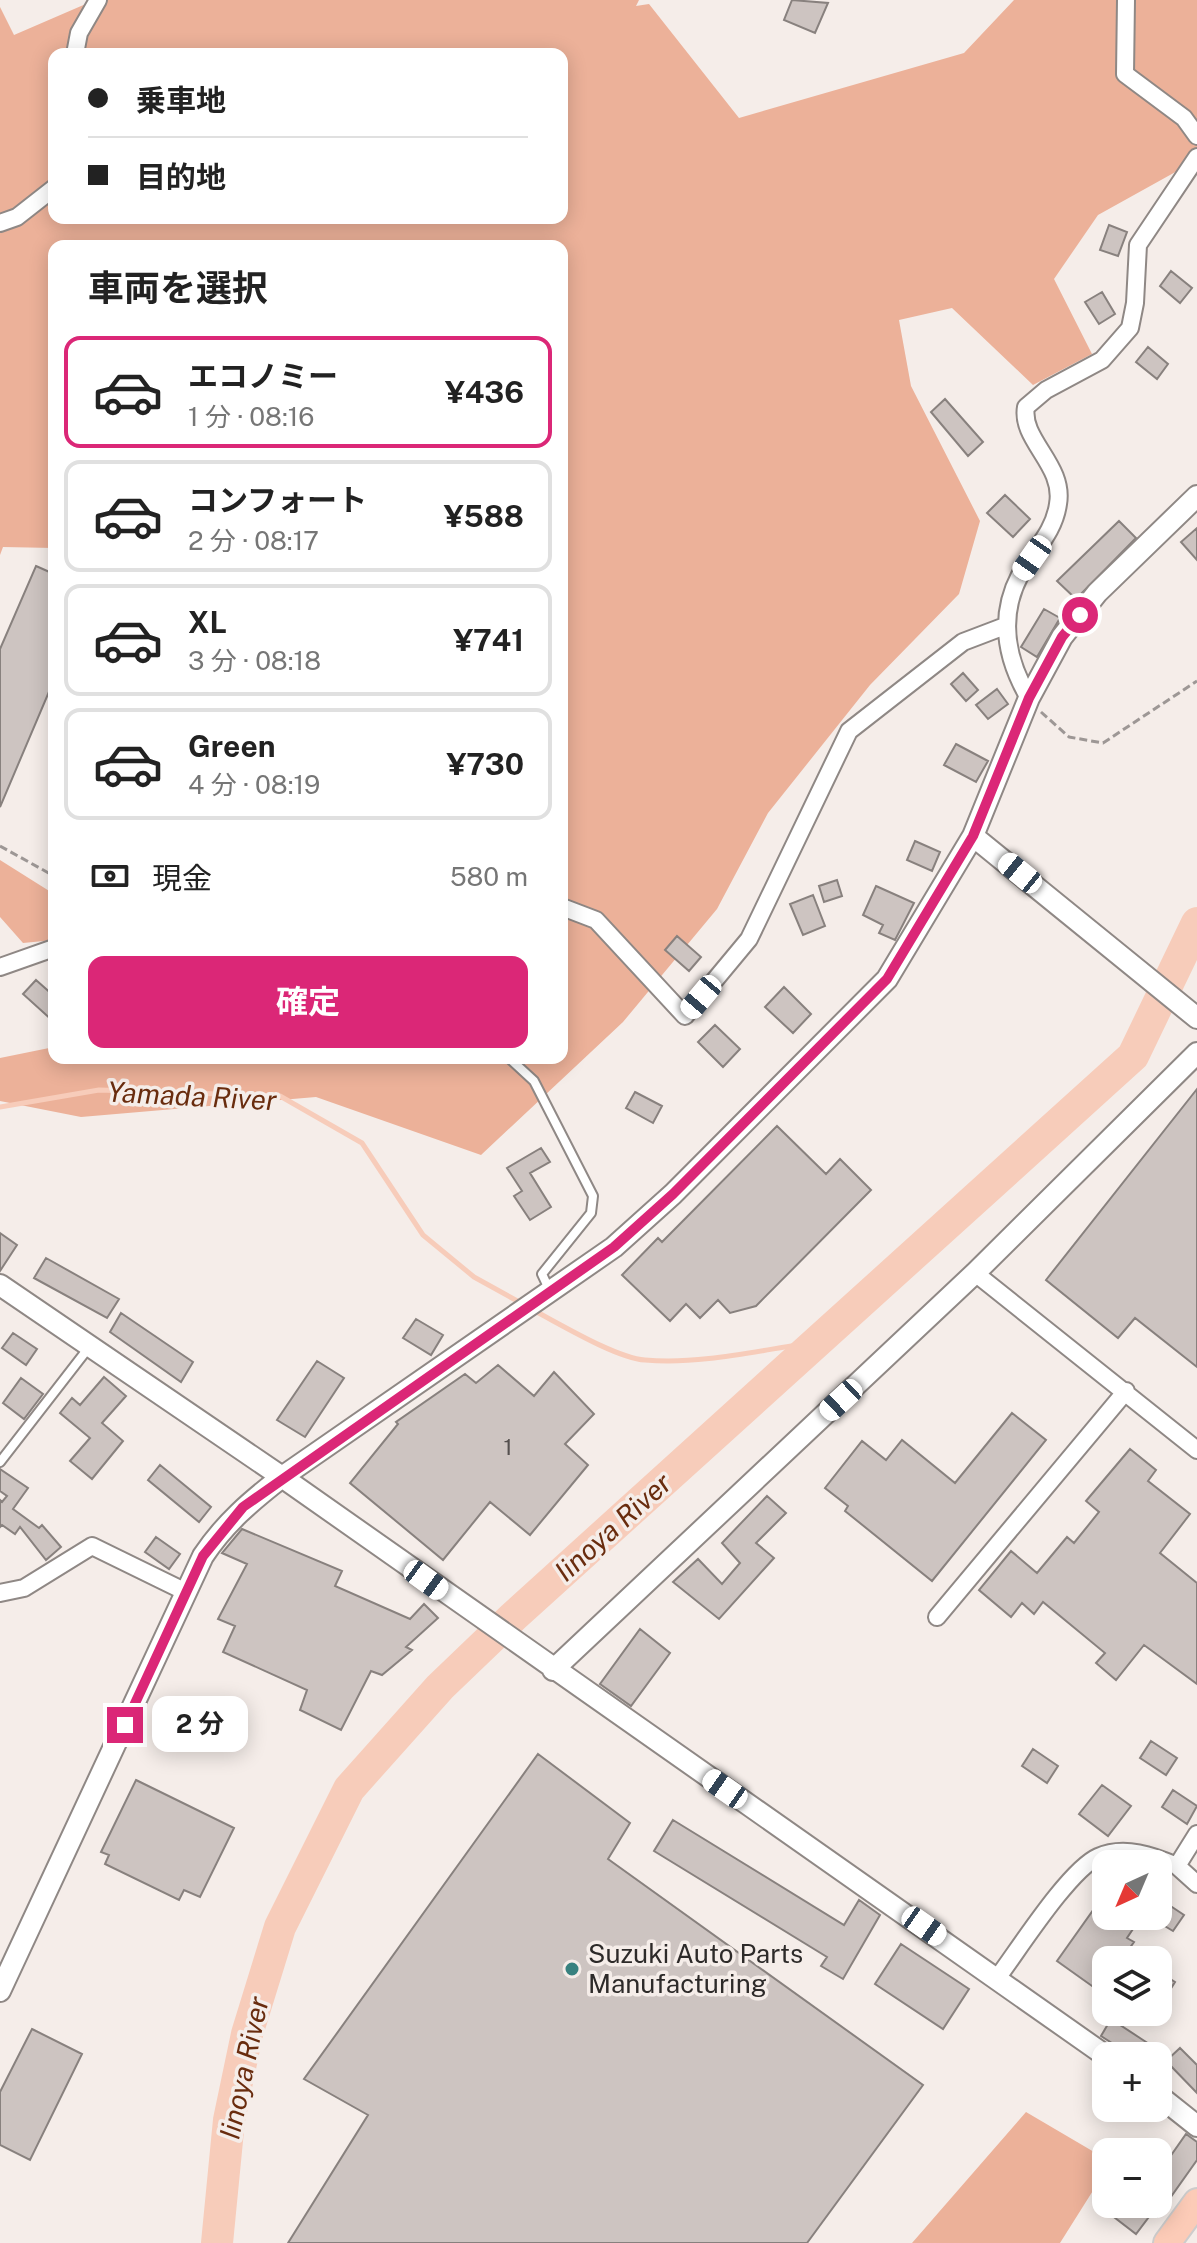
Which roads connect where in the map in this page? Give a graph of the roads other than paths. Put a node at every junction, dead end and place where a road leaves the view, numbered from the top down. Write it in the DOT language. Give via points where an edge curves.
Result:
graph roads {
  1 [pos="98,0"];
  2 [pos="1126,0"];
  3 [pos="76,48"];
  4 [pos="1197,136"];
  5 [pos="1197,157"];
  6 [pos="48,193"];
  7 [pos="0,223"];
  8 [pos="1197,496"];
  9 [pos="1005,626"];
  10 [pos="1029,698"];
  11 [pos="973,836"];
  12 [pos="568,909"];
  13 [pos="48,950"];
  14 [pos="0,967"];
  15 [pos="1197,1018"];
  16 [pos="1197,1053"];
  17 [pos="516,1064"];
  18 [pos="975,1273"];
  19 [pos="0,1285"];
  20 [pos="546,1296"];
  21 [pos="90,1346"];
  22 [pos="1126,1391"];
  23 [pos="1197,1450"];
  24 [pos="0,1462"];
  25 [pos="282,1477"];
  26 [pos="186,1592"];
  27 [pos="0,1593"];
  28 [pos="937,1617"];
  29 [pos="553,1670"];
  30 [pos="1197,1834"];
  31 [pos="1177,1866"];
  32 [pos="1197,1884"];
  33 [pos="998,1977"];
  34 [pos="0,1991"];
  35 [pos="1092,2046"];
  36 [pos="1172,2106"];
  37 [pos="1197,2126"];
  38 [pos="1196,2207"];
  39 [pos="1167,2243"];
  1 -- 3 [label="street"];
  2 -- 4 [label="street" via="1125,74 1184,118"];
  5 -- 9 [label="street" via="1138,245 1130,328 1102,360 1026,407 1028,426 1056,474 1058,504 1044,540 1019,576"];
  6 -- 7 [label="street" via="17,217"];
  8 -- 10 [label="street" via="1097,593 1062,637"];
  9 -- 10 [label="street" via="1014,673"];
  9 -- 12 [label="street" via="963,642 849,731 749,939 685,1016 596,920"];
  10 -- 11 [label="street"];
  11 -- 15 [label="street"];
  11 -- 20 [label="street" via="887,979 673,1194 614,1247"];
  13 -- 14 [label="street"];
  16 -- 18 [label="street"];
  17 -- 20 [label="lane" via="534,1081 593,1196 591,1213 542,1274"];
  18 -- 22 [label="street"];
  18 -- 29 [label="street"];
  19 -- 21 [label="street"];
  20 -- 25 [label="street"];
  21 -- 24 [label="lane"];
  21 -- 25 [label="street"];
  22 -- 23 [label="street"];
  22 -- 28 [label="street"];
  25 -- 26 [label="street" via="219,1532"];
  25 -- 29 [label="street"];
  26 -- 27 [label="street" via="92,1546 24,1588"];
  26 -- 34 [label="street"];
  29 -- 33 [label="street"];
  30 -- 31 [label="street"];
  31 -- 32 [label="street"];
  31 -- 33 [label="street" via="1150,1854 1098,1857 1068,1884"];
  33 -- 35 [label="street"];
  36 -- 37 [label="street"];
  38 -- 39 [label="highway"];
}
